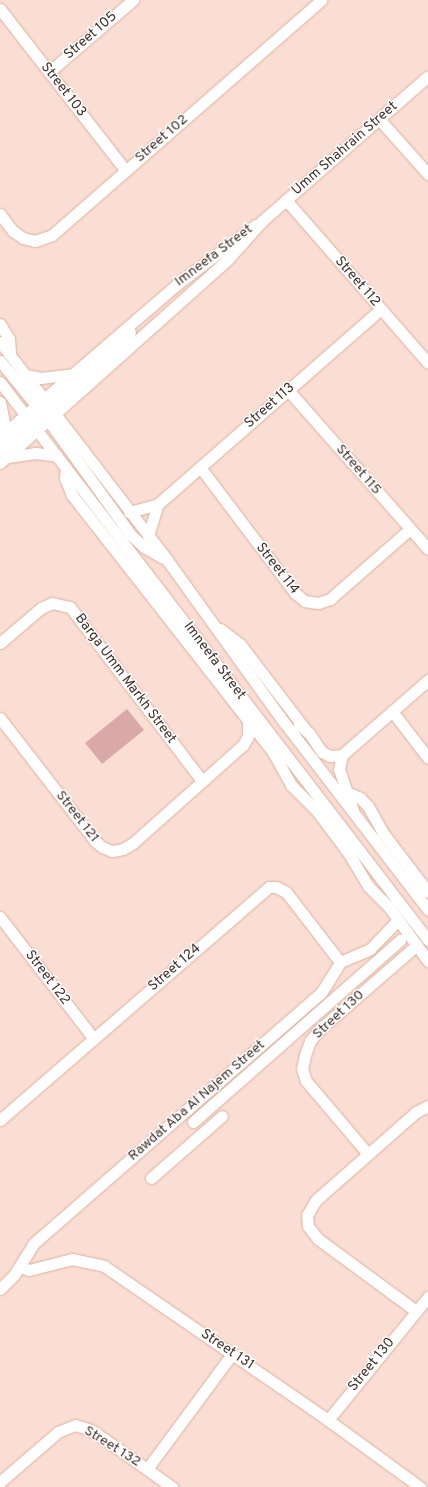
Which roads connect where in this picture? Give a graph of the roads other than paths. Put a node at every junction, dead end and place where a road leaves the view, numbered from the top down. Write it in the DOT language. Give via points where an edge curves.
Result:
graph roads {
  1 [pos="133,0"];
  2 [pos="321,0"];
  3 [pos="0,9"];
  4 [pos="49,72"];
  5 [pos="428,76"];
  6 [pos="379,119"];
  7 [pos="126,171"];
  8 [pos="428,174"];
  9 [pos="286,200"];
  10 [pos="0,214"];
  11 [pos="262,222"];
  12 [pos="381,309"];
  13 [pos="139,318"];
  14 [pos="0,324"];
  15 [pos="0,342"];
  16 [pos="10,354"];
  17 [pos="0,361"];
  18 [pos="428,363"];
  19 [pos="74,373"];
  20 [pos="26,375"];
  21 [pos="0,382"];
  22 [pos="288,390"];
  23 [pos="0,402"];
  24 [pos="41,414"];
  25 [pos="3,434"];
  26 [pos="57,456"];
  27 [pos="2,457"];
  28 [pos="200,467"];
  29 [pos="158,504"];
  30 [pos="129,512"];
  31 [pos="410,529"];
  32 [pos="148,536"];
  33 [pos="428,549"];
  34 [pos="167,560"];
  35 [pos="216,627"];
  36 [pos="0,643"];
  37 [pos="428,680"];
  38 [pos="244,708"];
  39 [pos="392,712"];
  40 [pos="0,718"];
  41 [pos="248,722"];
  42 [pos="284,722"];
  43 [pos="305,729"];
  44 [pos="243,745"];
  45 [pos="267,747"];
  46 [pos="322,752"];
  47 [pos="342,755"];
  48 [pos="428,758"];
  49 [pos="282,770"];
  50 [pos="342,777"];
  51 [pos="202,782"];
  52 [pos="313,788"];
  53 [pos="349,793"];
  54 [pos="353,812"];
  55 [pos="374,868"];
  56 [pos="428,892"];
  57 [pos="389,907"];
  58 [pos="428,910"];
  59 [pos="0,917"];
  60 [pos="398,920"];
  61 [pos="400,940"];
  62 [pos="428,940"];
  63 [pos="417,945"];
  64 [pos="428,961"];
  65 [pos="340,962"];
  66 [pos="94,1039"];
  67 [pos="428,1106"];
  68 [pos="181,1115"];
  69 [pos="222,1116"];
  70 [pos="1,1118"];
  71 [pos="192,1122"];
  72 [pos="203,1132"];
  73 [pos="368,1154"];
  74 [pos="151,1178"];
  75 [pos="20,1267"];
  76 [pos="0,1289"];
  77 [pos="428,1297"];
  78 [pos="416,1311"];
  79 [pos="232,1354"];
  80 [pos="328,1420"];
  81 [pos="147,1469"];
  82 [pos="0,1482"];
  83 [pos="172,1487"];
  84 [pos="420,1487"];
  1 -- 4 [label="street, Street 105"];
  2 -- 7 [label="street, Street 102"];
  3 -- 4 [label="street, Street 103"];
  4 -- 7 [label="street, Street 103"];
  5 -- 6 [label="street, Umm Shahrain Street"];
  6 -- 8 [label="street"];
  6 -- 9 [label="street, Umm Shahrain Street"];
  7 -- 10 [label="street, Street 102" via="47,238 35,241 23,238 13,231"];
  9 -- 11 [label="street, Umm Shahrain Street"];
  9 -- 12 [label="street, Street 112"];
  11 -- 13 [label="street, Imneefa Street" via="206,260"];
  11 -- 24 [label="street, Imneefa Street" via="228,259"];
  12 -- 18 [label="street, Street 112"];
  12 -- 22 [label="street, Street 113"];
  13 -- 19 [label="street, Imneefa Street"];
  13 -- 24 [label="street" via="118,347"];
  14 -- 16 [label="street" via="9,339"];
  15 -- 16 [label="street, Imneefa Street"];
  16 -- 20 [label="street, Imneefa Street"];
  17 -- 24 [label="street"];
  19 -- 20 [label="street" via="41,378"];
  19 -- 24 [label="street, Imneefa Street"];
  20 -- 24 [label="street, Imneefa Street"];
  21 -- 24 [label="street, Imneefa Street"];
  22 -- 28 [label="street, Street 113"];
  22 -- 31 [label="street, Street 115"];
  23 -- 25 [label="street"];
  24 -- 25 [label="street"];
  24 -- 26 [label="street, Imneefa Street"];
  24 -- 27 [label="street"];
  24 -- 30 [label="street, Imneefa Street"];
  24 -- 34 [label="street" via="131,535 144,547"];
  26 -- 27 [label="street" via="36,453"];
  26 -- 38 [label="street, Imneefa Street"];
  28 -- 29 [label="street, Street 113"];
  28 -- 31 [label="street, Street 114" via="295,593 305,600 318,603 330,599"];
  29 -- 30 [label="street, Street 113"];
  29 -- 32 [label="street"];
  30 -- 32 [label="street, Imneefa Street"];
  31 -- 33 [label="street, Street 115"];
  32 -- 34 [label="street, Imneefa Street"];
  34 -- 35 [label="street, Imneefa Street"];
  35 -- 42 [label="street, Imneefa Street"];
  35 -- 43 [label="street" via="228,633 240,644"];
  36 -- 51 [label="street, Barga Umm Markh Street" via="41,608 52,603 70,607"];
  37 -- 39 [label="street"];
  38 -- 41 [label="street"];
  38 -- 52 [label="street, Imneefa Street"];
  39 -- 47 [label="street"];
  39 -- 48 [label="street"];
  40 -- 51 [label="street, Street 121" via="95,841 107,850 128,847"];
  41 -- 44 [label="street" via="248,736"];
  41 -- 45 [label="street"];
  42 -- 43 [label="street"];
  42 -- 54 [label="street, Imneefa Street"];
  43 -- 46 [label="street"];
  44 -- 45 [label="street"];
  44 -- 51 [label="street, Street 121"];
  45 -- 49 [label="street"];
  46 -- 47 [label="street" via="330,756"];
  46 -- 50 [label="street"];
  47 -- 50 [label="street" via="339,765"];
  49 -- 52 [label="street"];
  49 -- 57 [label="street" via="291,785 317,811 349,854 368,886"];
  50 -- 53 [label="street"];
  52 -- 55 [label="street, Imneefa Street"];
  53 -- 54 [label="street"];
  53 -- 56 [label="street" via="360,798 368,806 383,833"];
  54 -- 58 [label="street, Imneefa Street"];
  55 -- 57 [label="street"];
  55 -- 62 [label="street, Imneefa Street"];
  57 -- 60 [label="street"];
  59 -- 66 [label="street, Street 122"];
  60 -- 63 [label="street"];
  60 -- 65 [label="street" via="370,949"];
  61 -- 71 [label="street"];
  63 -- 64 [label="street"];
  63 -- 73 [label="street, Street 130" via="320,1029 310,1041 305,1055 302,1069 306,1080"];
  65 -- 66 [label="street, Street 124" via="286,892 269,887"];
  65 -- 68 [label="street, Rawdat Aba Al Najem Street" via="321,993"];
  66 -- 70 [label="street, Street 124"];
  67 -- 73 [label="street" via="416,1112"];
  68 -- 71 [label="street"];
  68 -- 75 [label="street, Rawdat Aba Al Najem Street" via="33,1244"];
  69 -- 72 [label="street"];
  71 -- 72 [label="street"];
  72 -- 74 [label="street"];
  73 -- 78 [label="street" via="312,1204 308,1226 318,1239"];
  75 -- 76 [label="street, Rawdat Aba Al Najem Street"];
  75 -- 79 [label="street, Street 131" via="29,1270 72,1260 104,1266"];
  77 -- 78 [label="street, Street 130"];
  78 -- 80 [label="street, Street 130"];
  79 -- 80 [label="street, Street 131"];
  79 -- 81 [label="street, Street 132"];
  80 -- 84 [label="street, Street 131"];
  81 -- 82 [label="street, Street 132" via="91,1430 75,1426 58,1432"];
  81 -- 83 [label="street, Street 132"];
}
